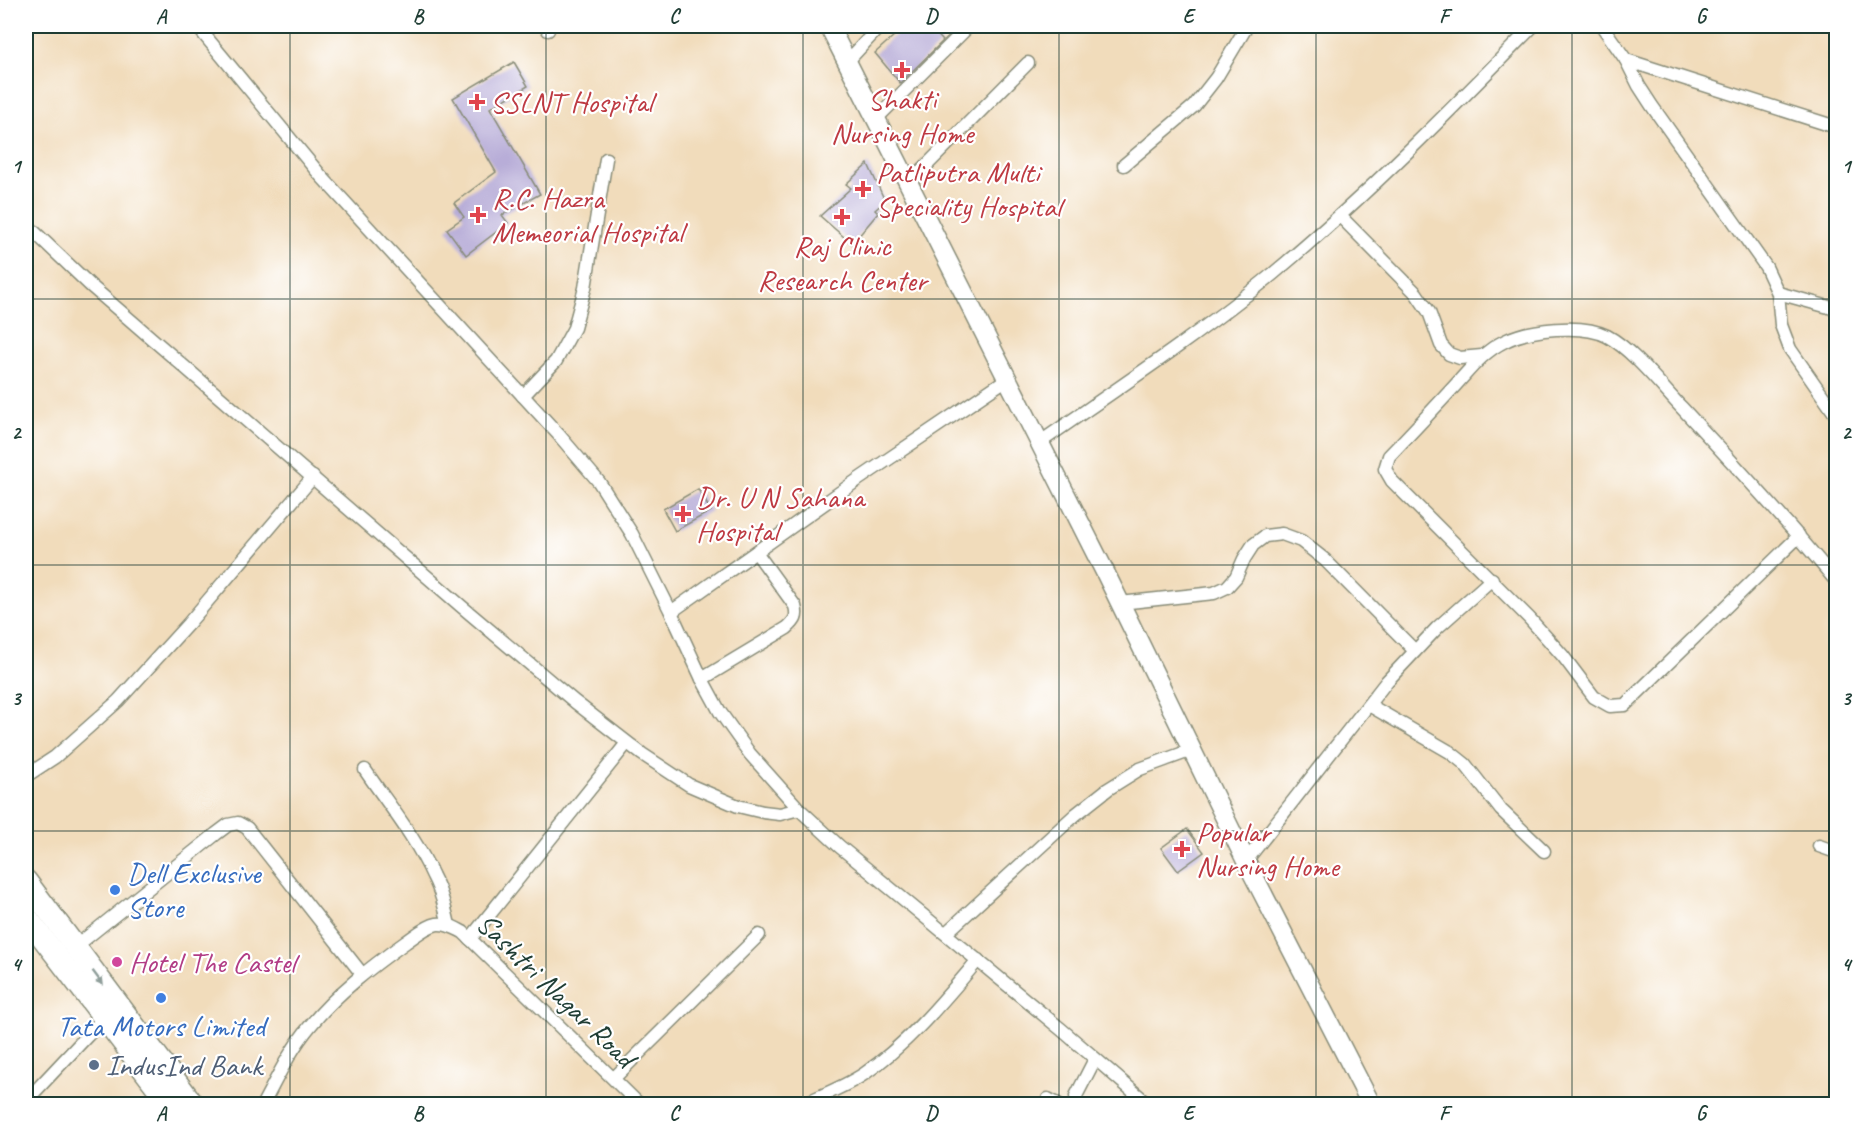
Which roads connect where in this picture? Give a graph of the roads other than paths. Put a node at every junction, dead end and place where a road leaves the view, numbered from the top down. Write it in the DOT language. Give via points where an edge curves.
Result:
graph roads {
  1 [pos="197,26"];
  2 [pos="829,26"];
  3 [pos="880,26"];
  4 [pos="969,26"];
  5 [pos="1247,26"];
  6 [pos="1533,26"];
  7 [pos="1602,26"];
  8 [pos="1626,60"];
  9 [pos="848,62"];
  10 [pos="1029,63"];
  11 [pos="876,119"];
  12 [pos="1836,127"];
  13 [pos="606,159"];
  14 [pos="1124,165"];
  15 [pos="908,184"];
  16 [pos="1340,216"];
  17 [pos="26,224"];
  18 [pos="1778,293"];
  19 [pos="1836,309"];
  20 [pos="1482,356"];
  21 [pos="1007,379"];
  22 [pos="523,396"];
  23 [pos="1836,415"];
  24 [pos="1039,443"];
  25 [pos="313,477"];
  26 [pos="1799,536"];
  27 [pos="756,552"];
  28 [pos="1492,579"];
  29 [pos="1836,581"];
  30 [pos="1120,603"];
  31 [pos="671,612"];
  32 [pos="1415,651"];
  33 [pos="702,679"];
  34 [pos="1369,705"];
  35 [pos="627,742"];
  36 [pos="1192,750"];
  37 [pos="365,770"];
  38 [pos="26,776"];
  39 [pos="799,809"];
  40 [pos="1819,846"];
  41 [pos="1544,851"];
  42 [pos="1836,852"];
  43 [pos="1246,861"];
  44 [pos="26,881"];
  45 [pos="26,916"];
  46 [pos="449,925"];
  47 [pos="946,933"];
  48 [pos="759,935"];
  49 [pos="470,939"];
  50 [pos="75,947"];
  51 [pos="978,960"];
  52 [pos="362,974"];
  53 [pos="104,1018"];
  54 [pos="1095,1059"];
  55 [pos="614,1078"];
  56 [pos="26,1101"];
  57 [pos="170,1104"];
  58 [pos="193,1104"];
  59 [pos="262,1104"];
  60 [pos="639,1104"];
  61 [pos="803,1104"];
  62 [pos="1047,1104"];
  63 [pos="1058,1104"];
  64 [pos="1077,1104"];
  65 [pos="1148,1104"];
  66 [pos="1371,1104"];
  1 -- 22 [label="street" via="321,176"];
  2 -- 9 [label="main road"];
  3 -- 9 [label="street"];
  4 -- 11 [label="street"];
  5 -- 14 [label="street" via="1194,106"];
  6 -- 16 [label="street"];
  7 -- 8 [label="street"];
  8 -- 12 [label="street"];
  8 -- 18 [label="street" via="1652,106 1766,267"];
  9 -- 11 [label="main road"];
  10 -- 15 [label="street"];
  11 -- 15 [label="main road"];
  13 -- 22 [label="street" via="585,288 574,328 556,360"];
  15 -- 21 [label="main road"];
  16 -- 20 [label="street" via="1416,293 1449,354 1460,358"];
  16 -- 24 [label="street" via="1176,348"];
  17 -- 25 [label="street" via="91,286"];
  18 -- 19 [label="street"];
  18 -- 23 [label="street" via="1781,325 1790,350"];
  20 -- 26 [label="street" via="1505,340 1535,331 1581,329 1605,335 1624,348"];
  20 -- 28 [label="street" via="1389,456 1385,469 1392,481"];
  21 -- 24 [label="main road"];
  21 -- 27 [label="street"];
  22 -- 31 [label="street" via="599,483 632,534"];
  24 -- 30 [label="main road"];
  25 -- 35 [label="street" via="461,606"];
  25 -- 38 [label="street" via="118,701 55,757"];
  26 -- 28 [label="street" via="1625,705 1610,706 1594,697 1563,656"];
  26 -- 29 [label="street"];
  27 -- 31 [label="street"];
  27 -- 33 [label="street" via="795,606 795,621"];
  28 -- 32 [label="street"];
  30 -- 32 [label="street" via="1214,593 1236,577 1253,545 1265,536 1282,534 1301,541 1325,560"];
  30 -- 36 [label="main road"];
  31 -- 33 [label="street"];
  32 -- 34 [label="street"];
  33 -- 39 [label="street" via="750,754"];
  34 -- 41 [label="street" via="1465,764 1501,810"];
  34 -- 43 [label="street"];
  35 -- 39 [label="street" via="689,785 738,806 780,814"];
  35 -- 49 [label="street"];
  36 -- 43 [label="main road"];
  36 -- 47 [label="street" via="1140,769 1108,789"];
  37 -- 46 [label="street" via="433,876"];
  39 -- 47 [label="street"];
  40 -- 42 [label="street"];
  43 -- 66 [label="main road"];
  44 -- 50 [label="highway"];
  45 -- 53 [label="highway"];
  46 -- 49 [label="street, Sashtri Nagar Road"];
  46 -- 52 [label="street, Sashtri Nagar Road" via="436,924 423,930"];
  47 -- 51 [label="street"];
  48 -- 55 [label="street"];
  49 -- 55 [label="street, Sashtri Nagar Road"];
  50 -- 52 [label="street" via="228,825 238,823 248,828"];
  50 -- 58 [label="highway, one-way"];
  51 -- 54 [label="street"];
  51 -- 61 [label="street" via="905,1041 863,1075"];
  52 -- 59 [label="street, Sashtri Nagar Road" via="310,1026"];
  53 -- 56 [label="street"];
  53 -- 57 [label="highway"];
  54 -- 64 [label="street" via="1076,1096"];
  54 -- 65 [label="street"];
  55 -- 60 [label="street, Sashtri Nagar Road"];
  62 -- 63 [label="street" via="1048,1099"];
}
